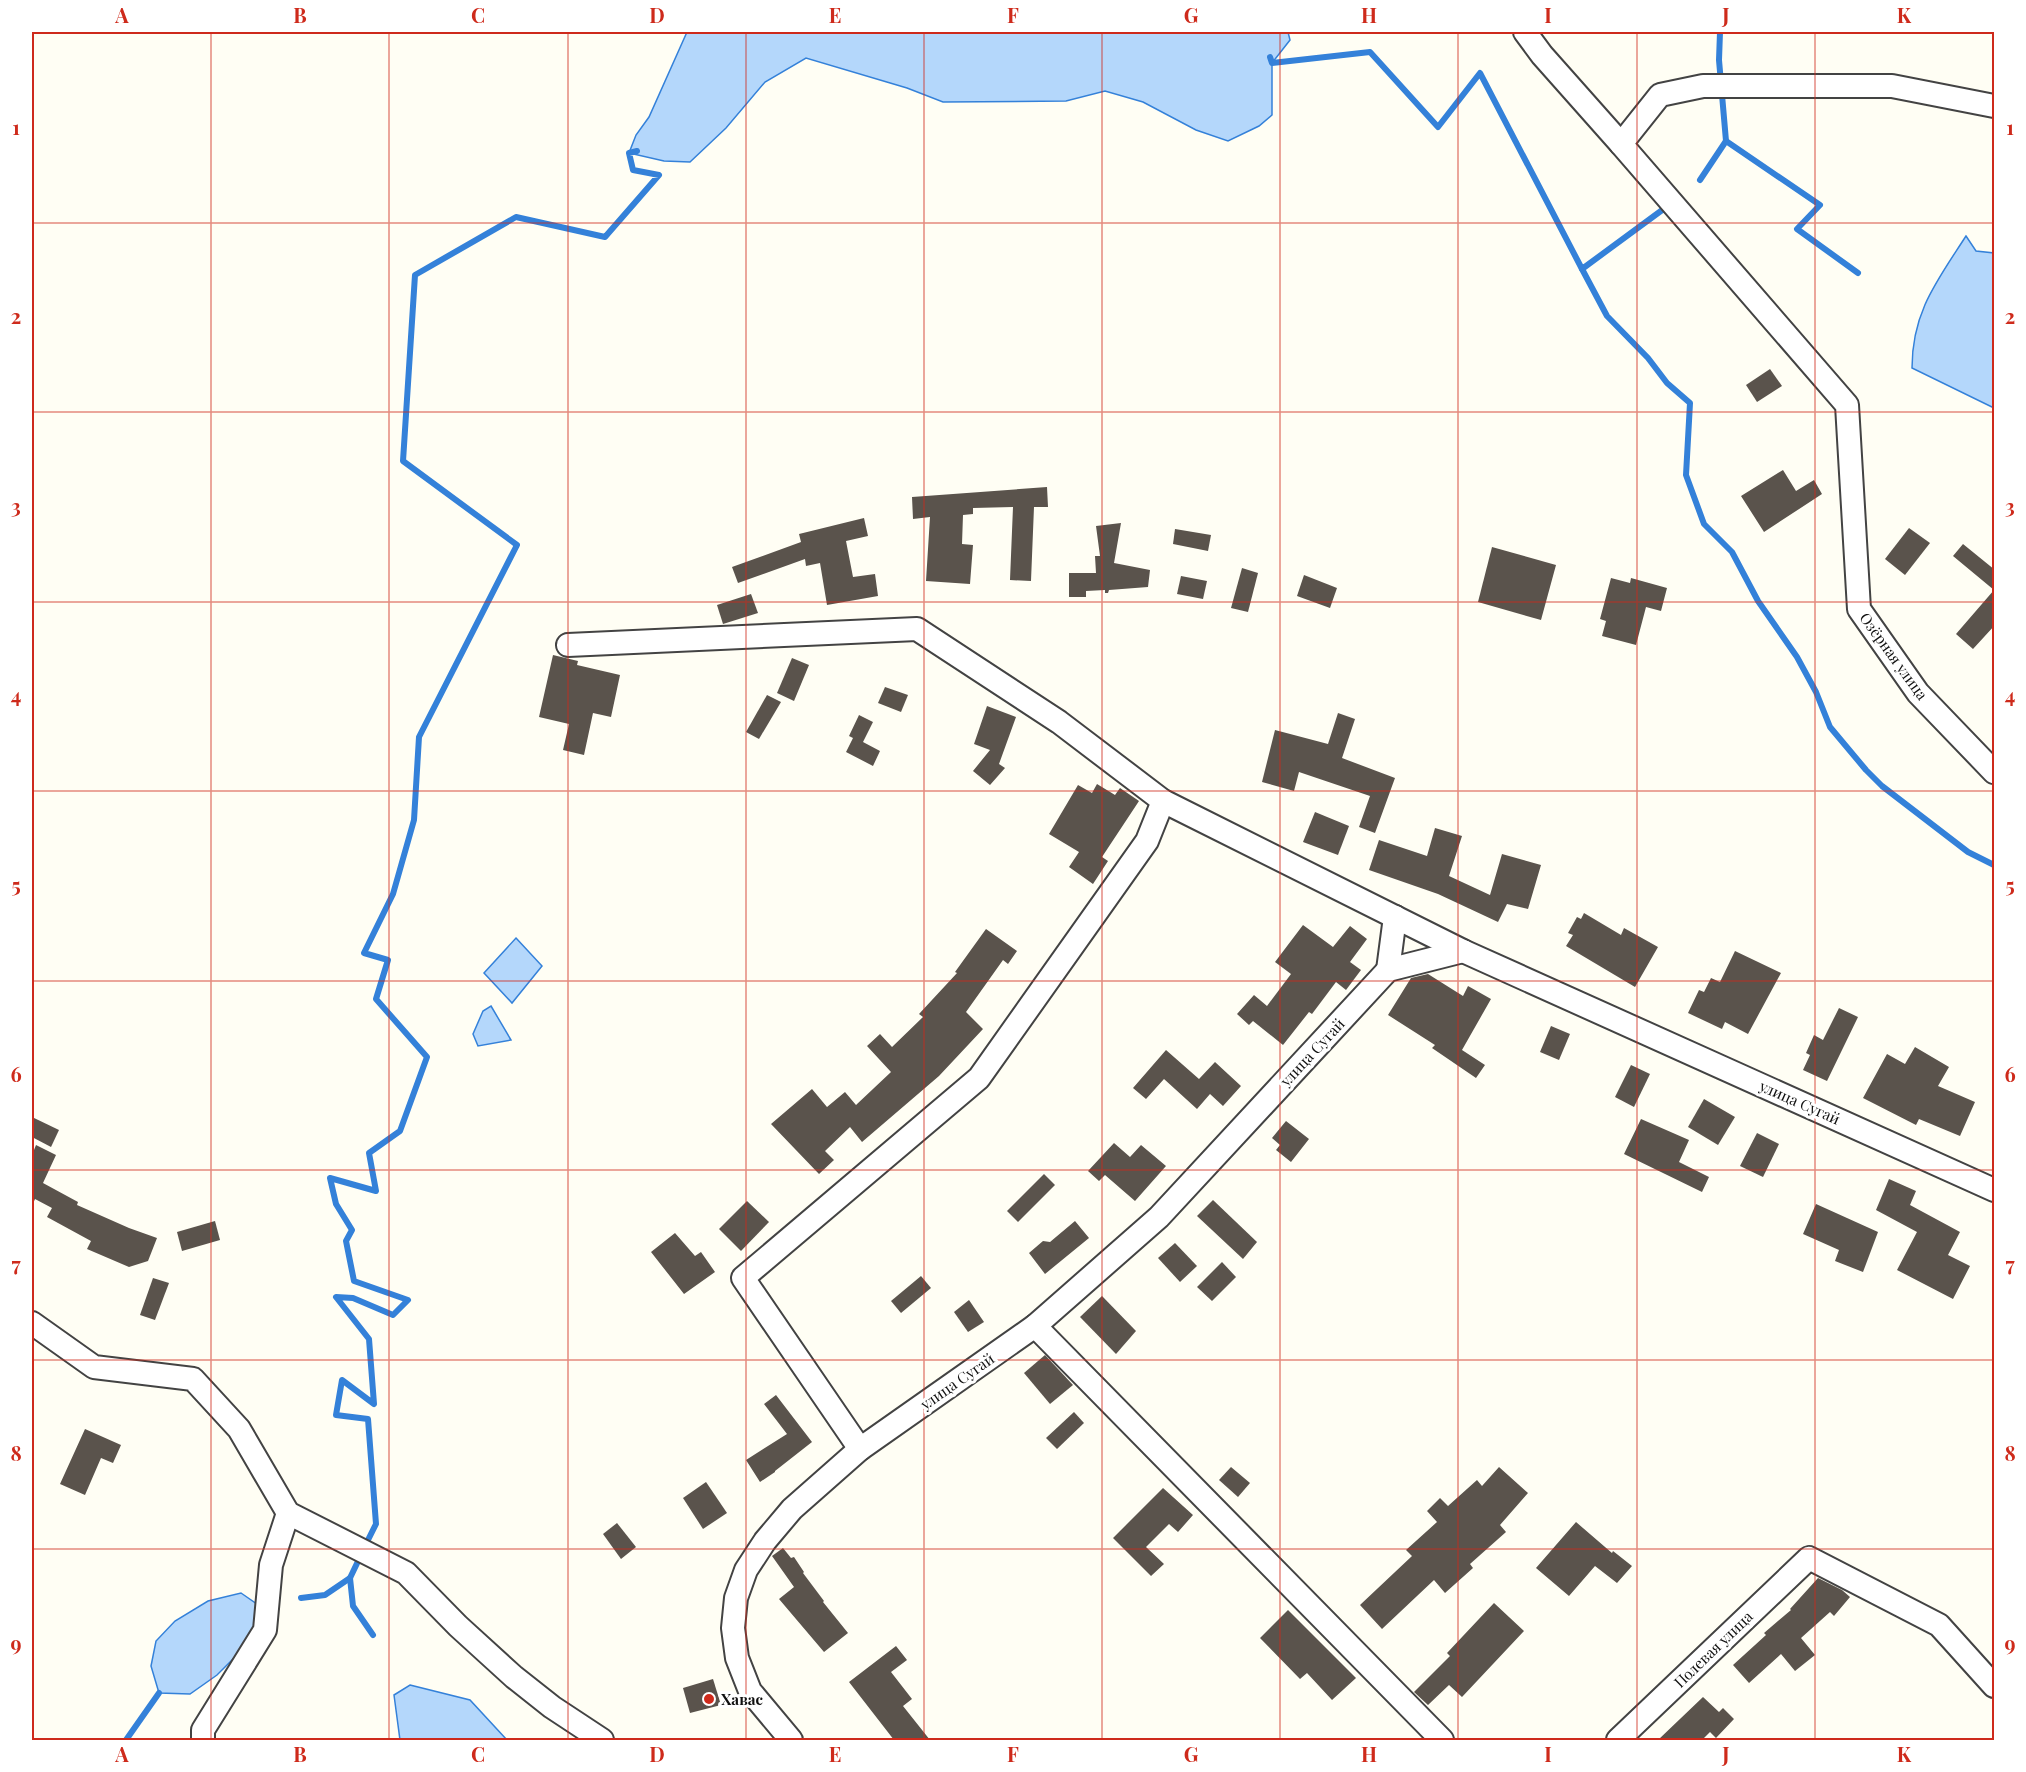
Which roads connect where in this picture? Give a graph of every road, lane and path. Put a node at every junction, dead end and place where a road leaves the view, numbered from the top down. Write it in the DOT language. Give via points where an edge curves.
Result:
graph roads {
  1 [pos="1525,32"];
  2 [pos="1995,106"];
  3 [pos="1621,144"];
  4 [pos="568,645"];
  5 [pos="1995,772"];
  6 [pos="1163,801"];
  7 [pos="1395,917"];
  8 [pos="1463,951"];
  9 [pos="1388,970"];
  10 [pos="1995,1190"];
  11 [pos="32,1323"];
  12 [pos="1035,1326"];
  13 [pos="861,1449"];
  14 [pos="288,1513"];
  15 [pos="1995,1686"];
  16 [pos="203,1740"];
  17 [pos="602,1740"];
  18 [pos="792,1740"];
  19 [pos="1442,1740"];
  20 [pos="1618,1740"];
  1 -- 3 [label="street"];
  2 -- 3 [label="street" via="1892,86 1702,86 1660,94"];
  3 -- 5 [label="street, Озёрная улица" via="1847,405 1859,609 1918,693"];
  4 -- 6 [label="street, улица Сугай" via="917,629 1059,722"];
  6 -- 7 [label="street, улица Сугай"];
  6 -- 13 [label="street" via="1147,841 979,1078 743,1278"];
  7 -- 8 [label="street, улица Сугай"];
  7 -- 9 [label="street"];
  8 -- 9 [label="street"];
  8 -- 10 [label="street, улица Сугай"];
  9 -- 12 [label="street, улица Сугай" via="1159,1217"];
  11 -- 14 [label="street" via="94,1366 193,1379 239,1429"];
  12 -- 13 [label="street, улица Сугай"];
  12 -- 19 [label="street"];
  13 -- 18 [label="street, улица Сугай" via="792,1509 765,1541 746,1570 736,1598 733,1628 737,1658 750,1691"];
  14 -- 16 [label="street" via="272,1565 265,1630 203,1730"];
  14 -- 17 [label="street" via="406,1573 514,1677"];
  15 -- 20 [label="street, Полевая улица" via="1939,1624 1809,1558"];
}
